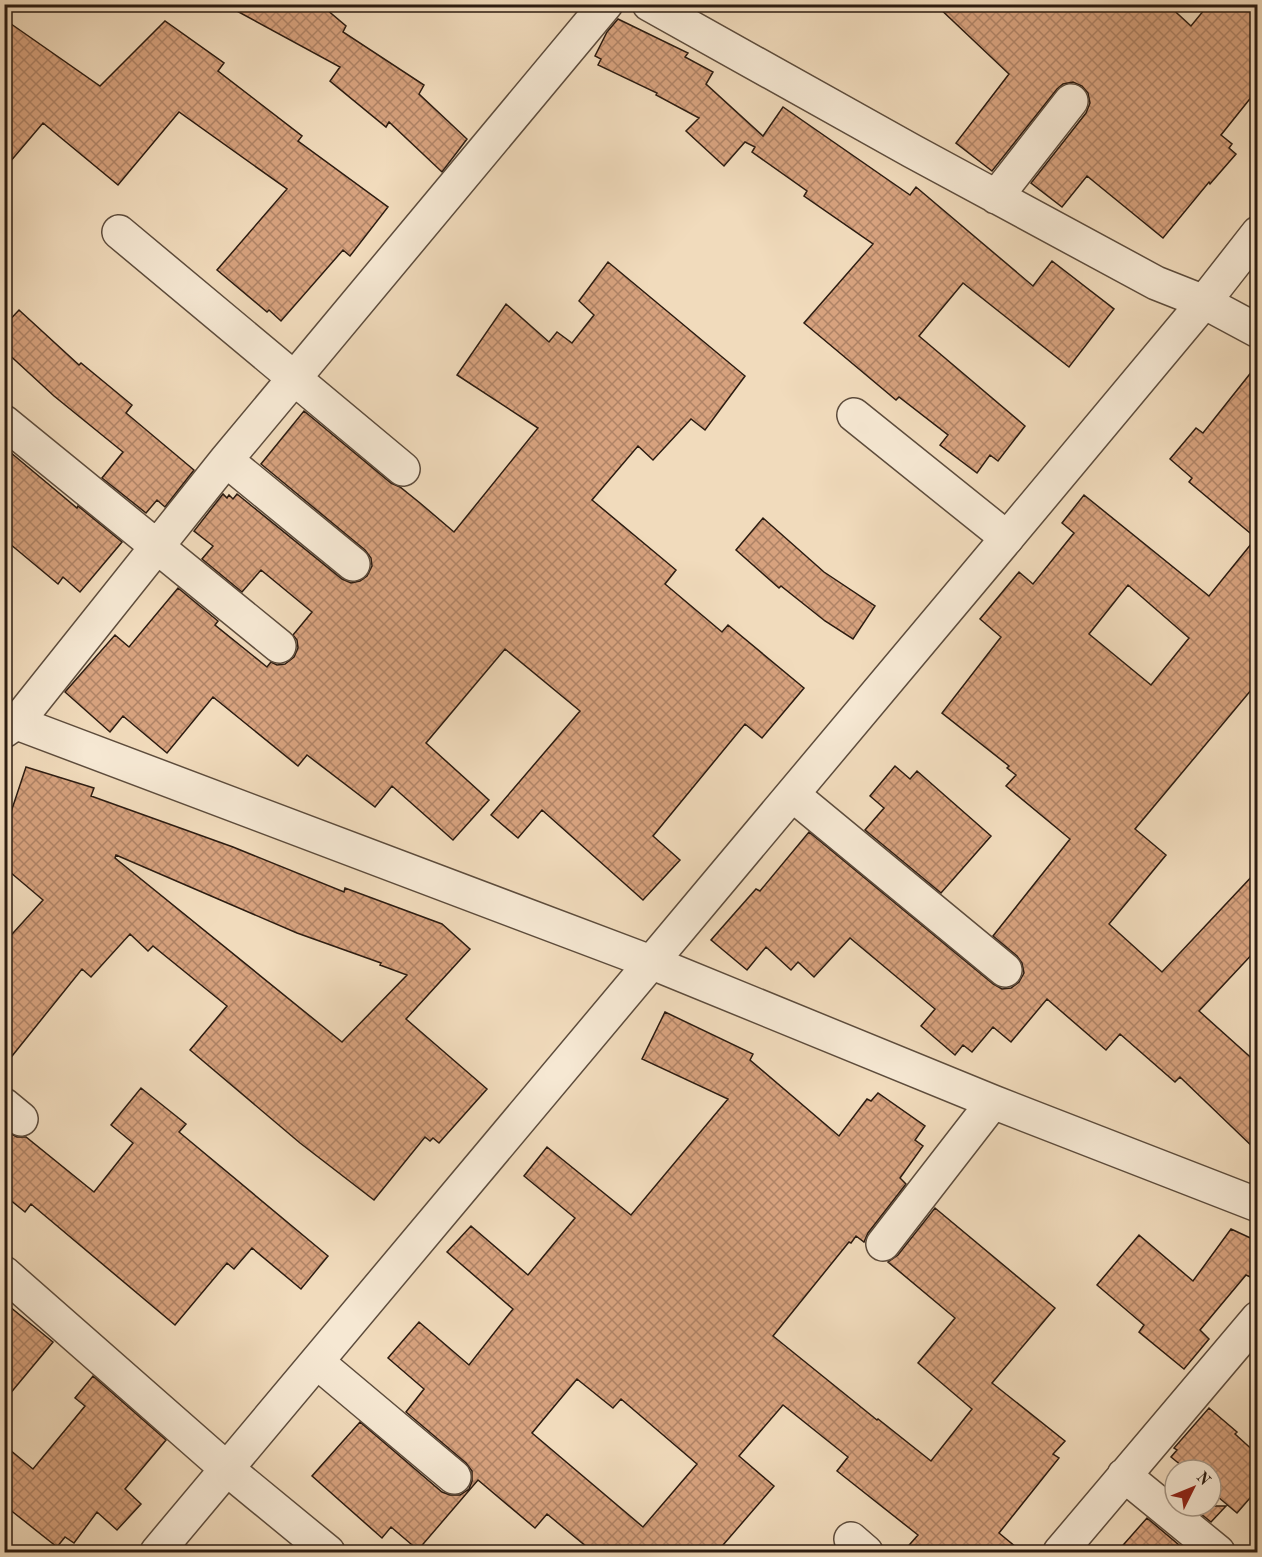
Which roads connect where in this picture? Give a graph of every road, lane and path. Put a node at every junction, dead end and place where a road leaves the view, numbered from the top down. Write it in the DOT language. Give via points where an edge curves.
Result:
graph roads {
  1 [pos="606,4"];
  2 [pos="649,4"];
  3 [pos="1071,101"];
  4 [pos="996,197"];
  5 [pos="119,232"];
  6 [pos="1257,232"];
  7 [pos="1204,302"];
  8 [pos="1257,331"];
  9 [pos="294,378"];
  10 [pos="854,415"];
  11 [pos="4,422"];
  12 [pos="226,460"];
  13 [pos="403,469"];
  14 [pos="1007,538"];
  15 [pos="157,547"];
  16 [pos="353,564"];
  17 [pos="279,646"];
  18 [pos="8,724"];
  19 [pos="793,795"];
  20 [pos="652,963"];
  21 [pos="1005,970"];
  22 [pos="993,1102"];
  23 [pos="1257,1205"];
  24 [pos="883,1244"];
  25 [pos="4,1273"];
  26 [pos="1257,1318"];
  27 [pos="317,1362"];
  28 [pos="227,1469"];
  29 [pos="1124,1475"];
  30 [pos="454,1477"];
  31 [pos="157,1552"];
  32 [pos="328,1552"];
  33 [pos="1059,1552"];
  34 [pos="1218,1552"];
  1 -- 9 [label="street"];
  2 -- 4 [label="street"];
  3 -- 4 [label="street"];
  4 -- 7 [label="street" via="1156,283"];
  5 -- 9 [label="street"];
  6 -- 7 [label="street"];
  7 -- 8 [label="street"];
  7 -- 14 [label="street"];
  9 -- 12 [label="street"];
  9 -- 13 [label="street"];
  10 -- 14 [label="street"];
  11 -- 15 [label="street"];
  12 -- 15 [label="street"];
  12 -- 16 [label="street"];
  14 -- 19 [label="street"];
  15 -- 17 [label="street"];
  15 -- 18 [label="street"];
  18 -- 20 [label="street"];
  19 -- 20 [label="street"];
  19 -- 21 [label="street"];
  20 -- 22 [label="street"];
  20 -- 27 [label="street"];
  22 -- 23 [label="street"];
  22 -- 24 [label="street"];
  25 -- 28 [label="street"];
  26 -- 29 [label="street"];
  27 -- 28 [label="street"];
  27 -- 30 [label="street"];
  28 -- 31 [label="street"];
  28 -- 32 [label="street"];
  29 -- 33 [label="street"];
  29 -- 34 [label="street"];
}
